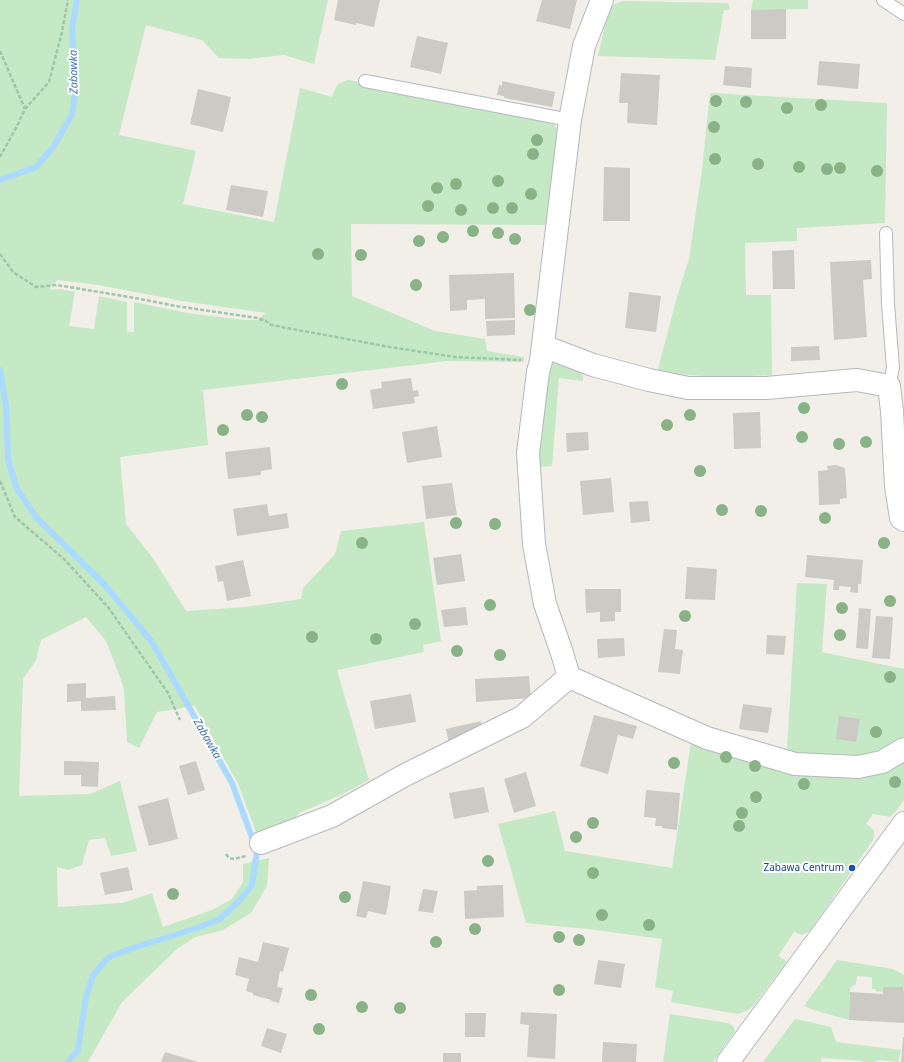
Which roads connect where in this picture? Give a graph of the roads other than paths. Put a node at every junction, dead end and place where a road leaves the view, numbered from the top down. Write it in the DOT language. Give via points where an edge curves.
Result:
graph roads {
  1 [pos="602,0"];
  2 [pos="883,0"];
  3 [pos="904,14"];
  4 [pos="364,80"];
  5 [pos="570,120"];
  6 [pos="886,233"];
  7 [pos="542,354"];
  8 [pos="889,386"];
  9 [pos="904,520"];
  10 [pos="569,677"];
  11 [pos="904,749"];
  12 [pos="904,823"];
  13 [pos="255,845"];
  14 [pos="728,1062"];
  1 -- 5 [label="street" via="584,46"];
  2 -- 3 [label="lane"];
  4 -- 5 [label="lane"];
  5 -- 7 [label="street"];
  6 -- 8 [label="lane" via="893,368"];
  7 -- 8 [label="street" via="688,388 766,388 857,380"];
  7 -- 10 [label="street" via="528,453 534,544 545,604"];
  8 -- 9 [label="street" via="896,486 901,518"];
  10 -- 11 [label="street" via="707,738 795,764 858,767 882,762"];
  10 -- 13 [label="street" via="522,717 404,775 332,816"];
  12 -- 14 [label="street"];
}
